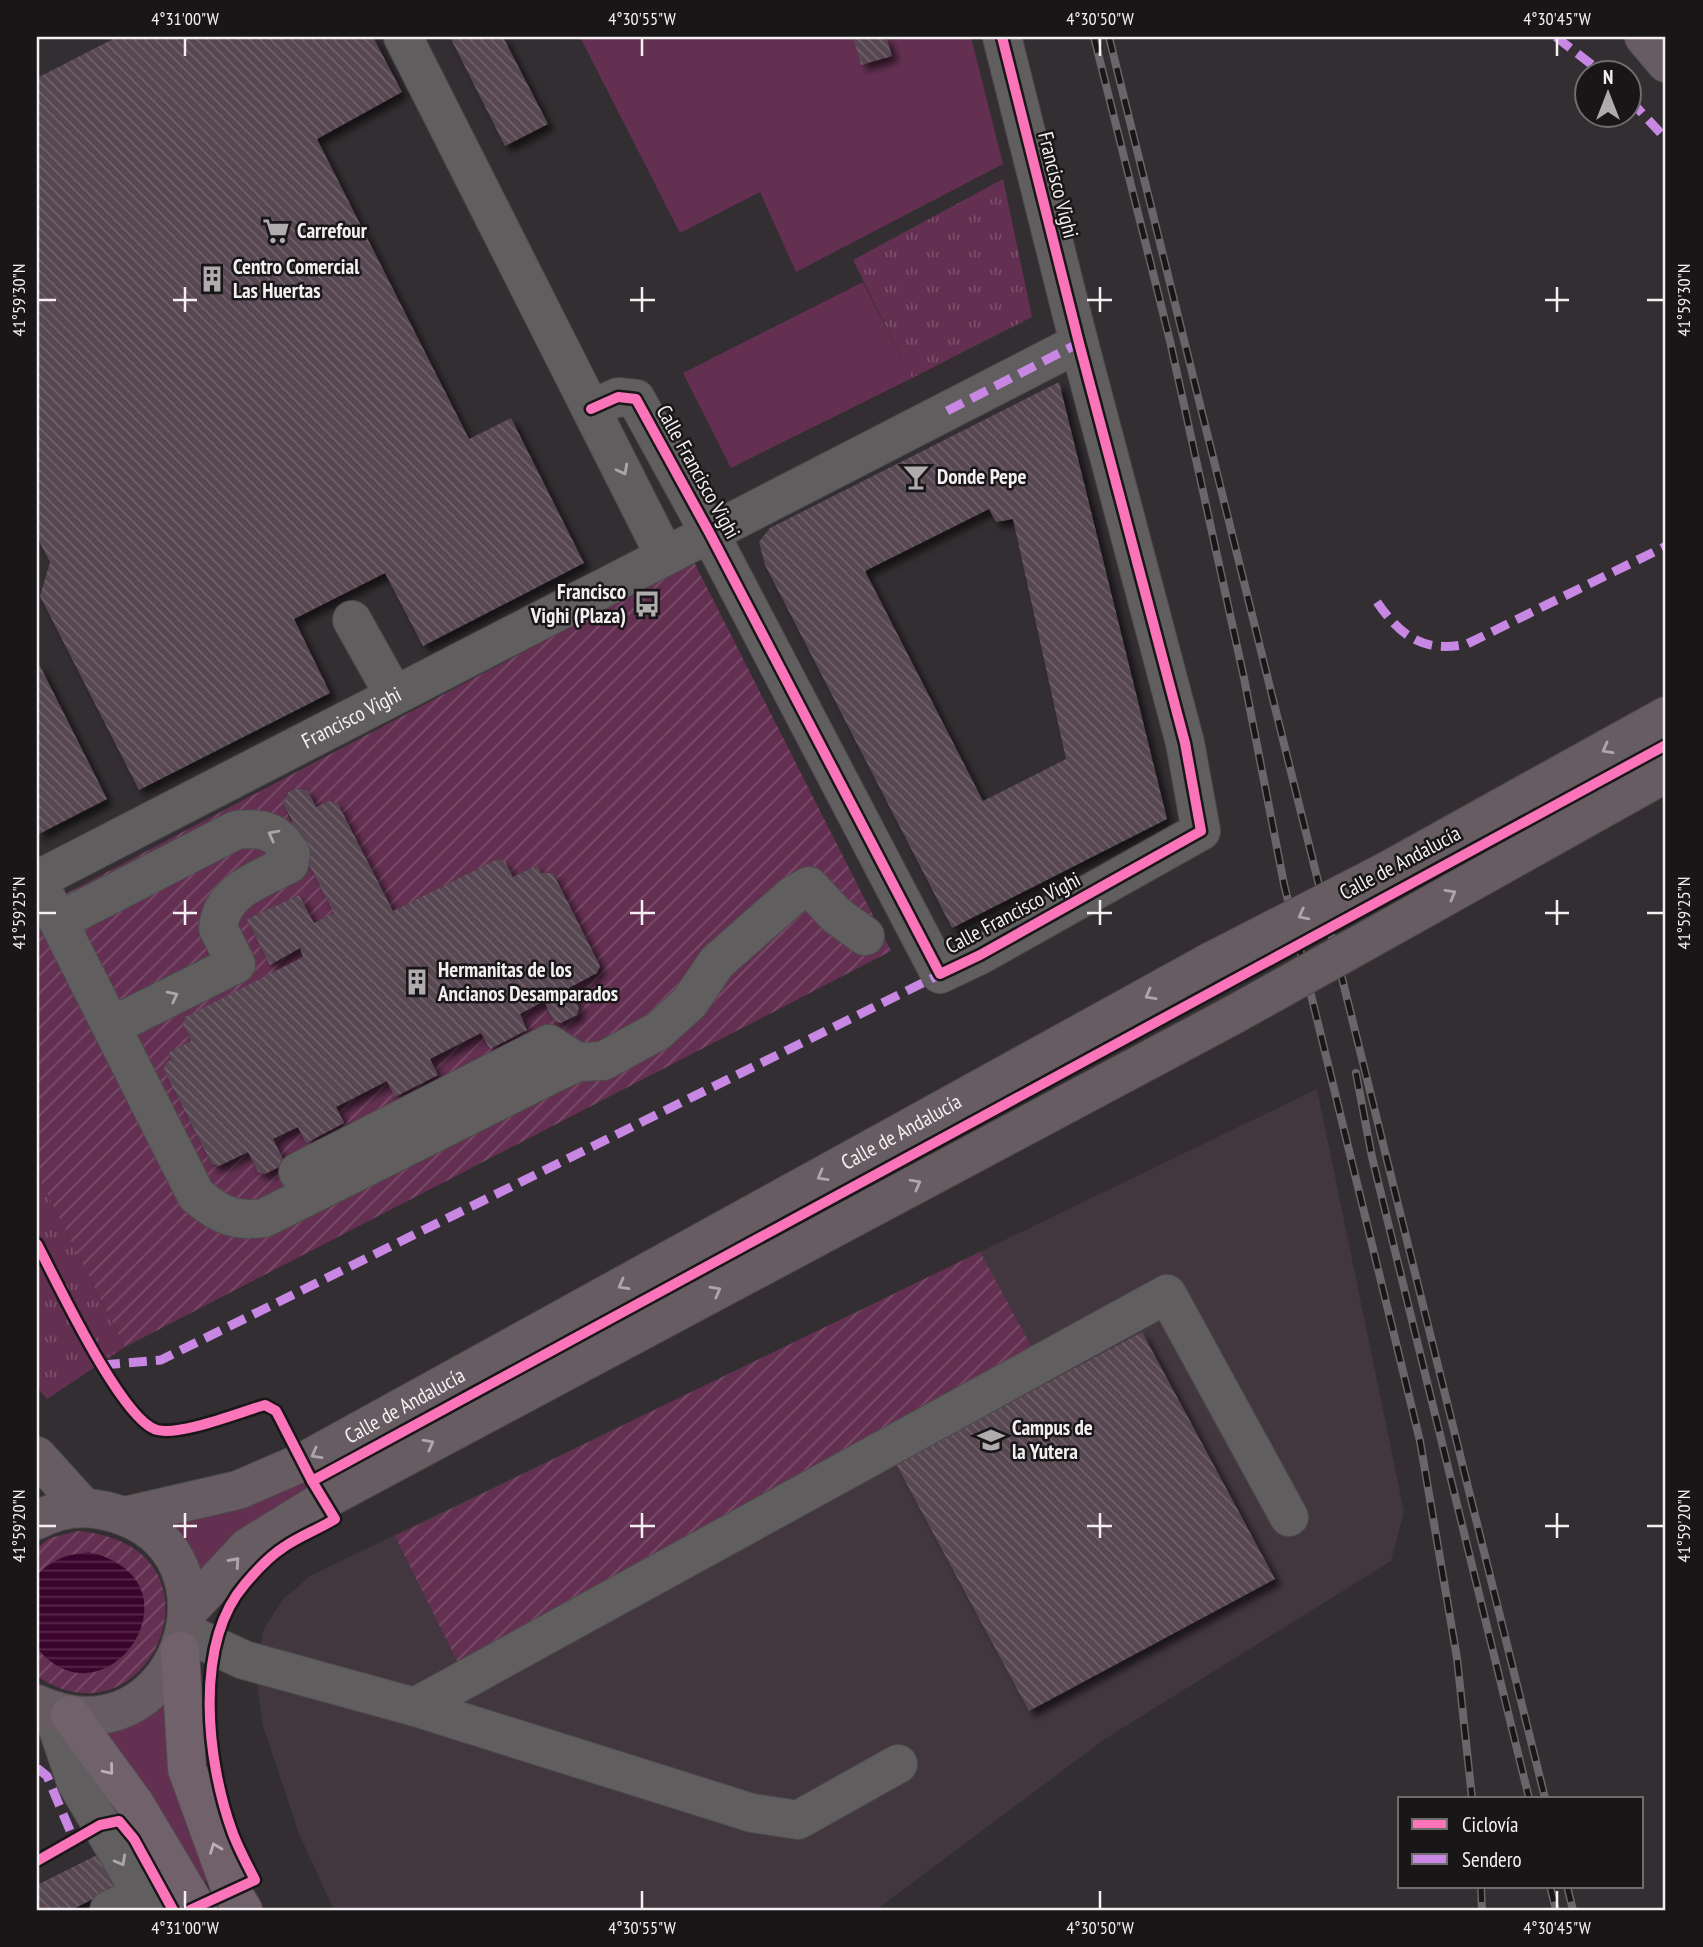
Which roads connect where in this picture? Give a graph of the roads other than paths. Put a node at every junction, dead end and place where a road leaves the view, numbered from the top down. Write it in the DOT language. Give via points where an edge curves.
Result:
graph roads {
  1 [pos="403,37"];
  2 [pos="1002,37"];
  3 [pos="1644,37"];
  4 [pos="1666,63"];
  5 [pos="1079,343"];
  6 [pos="591,409"];
  7 [pos="709,532"];
  8 [pos="665,556"];
  9 [pos="352,620"];
  10 [pos="394,695"];
  11 [pos="1666,716"];
  12 [pos="1666,773"];
  13 [pos="37,880"];
  14 [pos="59,921"];
  15 [pos="865,936"];
  16 [pos="112,1026"];
  17 [pos="37,1456"];
  18 [pos="84,1508"];
  19 [pos="125,1516"];
  20 [pos="1289,1517"];
  21 [pos="37,1520"];
  22 [pos="185,1632"];
  23 [pos="415,1707"];
  24 [pos="53,1710"];
  25 [pos="898,1765"];
  26 [pos="133,1905"];
  27 [pos="198,1910"];
  28 [pos="243,1910"];
  1 -- 6 [label="street"];
  2 -- 5 [label="street, Francisco Vighi"];
  3 -- 4 [label="main road"];
  5 -- 7 [label="street"];
  5 -- 7 [label="street, Calle Francisco Vighi" via="1185,743 1201,831 980,955 940,974"];
  6 -- 7 [label="street, Calle Francisco Vighi" via="618,397 636,399"];
  6 -- 8 [label="street, one-way"];
  7 -- 8 [label="street, Calle Francisco Vighi"];
  8 -- 10 [label="street, Francisco Vighi"];
  9 -- 10 [label="street"];
  10 -- 13 [label="street, Francisco Vighi"];
  11 -- 19 [label="main road, Calle de Andalucía, one-way, bridge" via="303,1462 238,1490"];
  22 -- 12 [label="main road, one-way, bridge" via="248,1547 326,1499 1235,1014"];
  13 -- 14 [label="street"];
  14 -- 16 [label="street"];
  16 -- 14 [label="street, one-way" via="236,964 218,928 224,905 230,895 289,864 292,854 270,831 236,830"];
  15 -- 16 [label="street" via="836,915 810,886 792,896 717,962 689,1003 658,1031 603,1061 577,1062 264,1219 226,1217 196,1195"];
  17 -- 18 [label="main road"];
  18 -- 19 [label="main road"];
  18 -- 21 [label="main road" via="52,1512"];
  19 -- 22 [label="main road" via="150,1531 171,1554 183,1581"];
  20 -- 23 [label="street" via="1167,1294"];
  22 -- 23 [label="street" via="244,1660"];
  22 -- 24 [label="main road" via="166,1675 147,1694 97,1715"];
  28 -- 22 [label="highway, one-way" via="231,1890 187,1769"];
  23 -- 25 [label="street" via="752,1813 798,1820"];
  24 -- 26 [label="street, one-way" via="76,1782"];
  24 -- 27 [label="highway, one-way" via="135,1804"];
}
